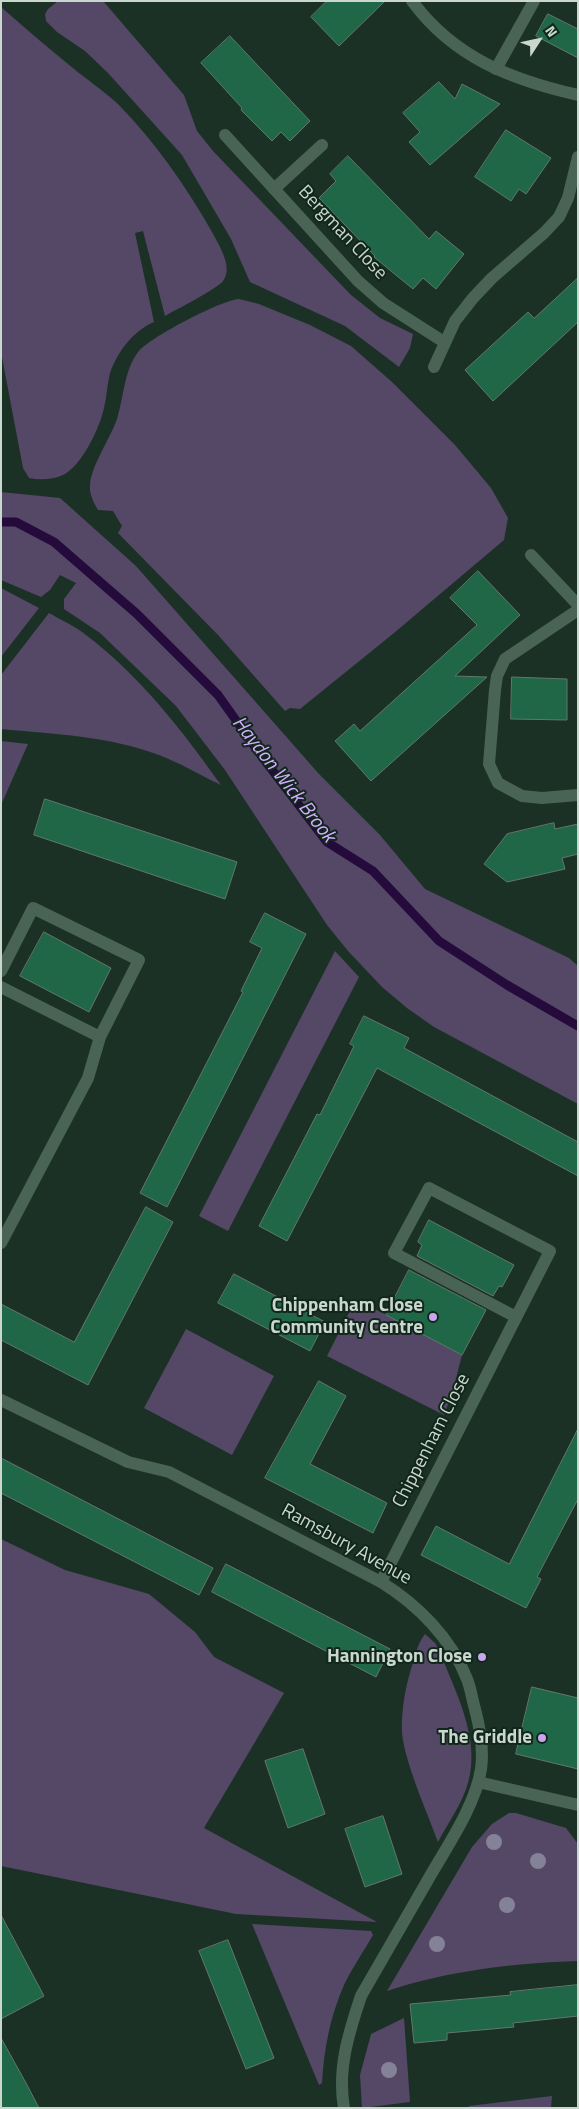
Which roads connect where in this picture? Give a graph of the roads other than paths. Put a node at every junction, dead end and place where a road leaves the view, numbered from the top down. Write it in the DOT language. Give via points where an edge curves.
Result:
graph roads {
  1 [pos="412,1"];
  2 [pos="534,1"];
  3 [pos="496,69"];
  4 [pos="578,95"];
  5 [pos="225,135"];
  6 [pos="322,146"];
  7 [pos="578,157"];
  8 [pos="274,189"];
  9 [pos="444,342"];
  10 [pos="434,368"];
  11 [pos="531,555"];
  12 [pos="578,605"];
  13 [pos="578,610"];
  14 [pos="578,794"];
  15 [pos="1,971"];
  16 [pos="1,987"];
  17 [pos="100,1037"];
  18 [pos="1,1243"];
  19 [pos="516,1317"];
  20 [pos="1,1400"];
  21 [pos="381,1582"];
  22 [pos="478,1782"];
  23 [pos="578,1804"];
  24 [pos="344,2108"];
  1 -- 3 [label="street" via="444,36 470,56"];
  2 -- 3 [label="street"];
  3 -- 4 [label="street" via="509,76"];
  5 -- 8 [label="street, Bergman Close"];
  6 -- 8 [label="street"];
  7 -- 9 [label="street" via="568,198 559,216 473,298"];
  8 -- 9 [label="street, Bergman Close" via="358,282 383,303"];
  9 -- 10 [label="street"];
  11 -- 12 [label="street"];
  13 -- 14 [label="street" via="505,659 497,676 489,764 498,783 522,796 542,798"];
  15 -- 17 [label="street" via="33,908 139,960"];
  16 -- 17 [label="street"];
  17 -- 18 [label="street" via="88,1078"];
  19 -- 19 [label="street, Chippenham Close" via="550,1251 429,1188 394,1253"];
  19 -- 21 [label="street, Chippenham Close"];
  20 -- 21 [label="street, Ramsbury Avenue" via="128,1462 169,1472"];
  21 -- 22 [label="street, Ramsbury Avenue" via="419,1610 454,1652 467,1680 478,1721 482,1746"];
  22 -- 23 [label="street"];
  22 -- 24 [label="street, Ramsbury Avenue" via="468,1808 361,1996 344,2057"];
}
